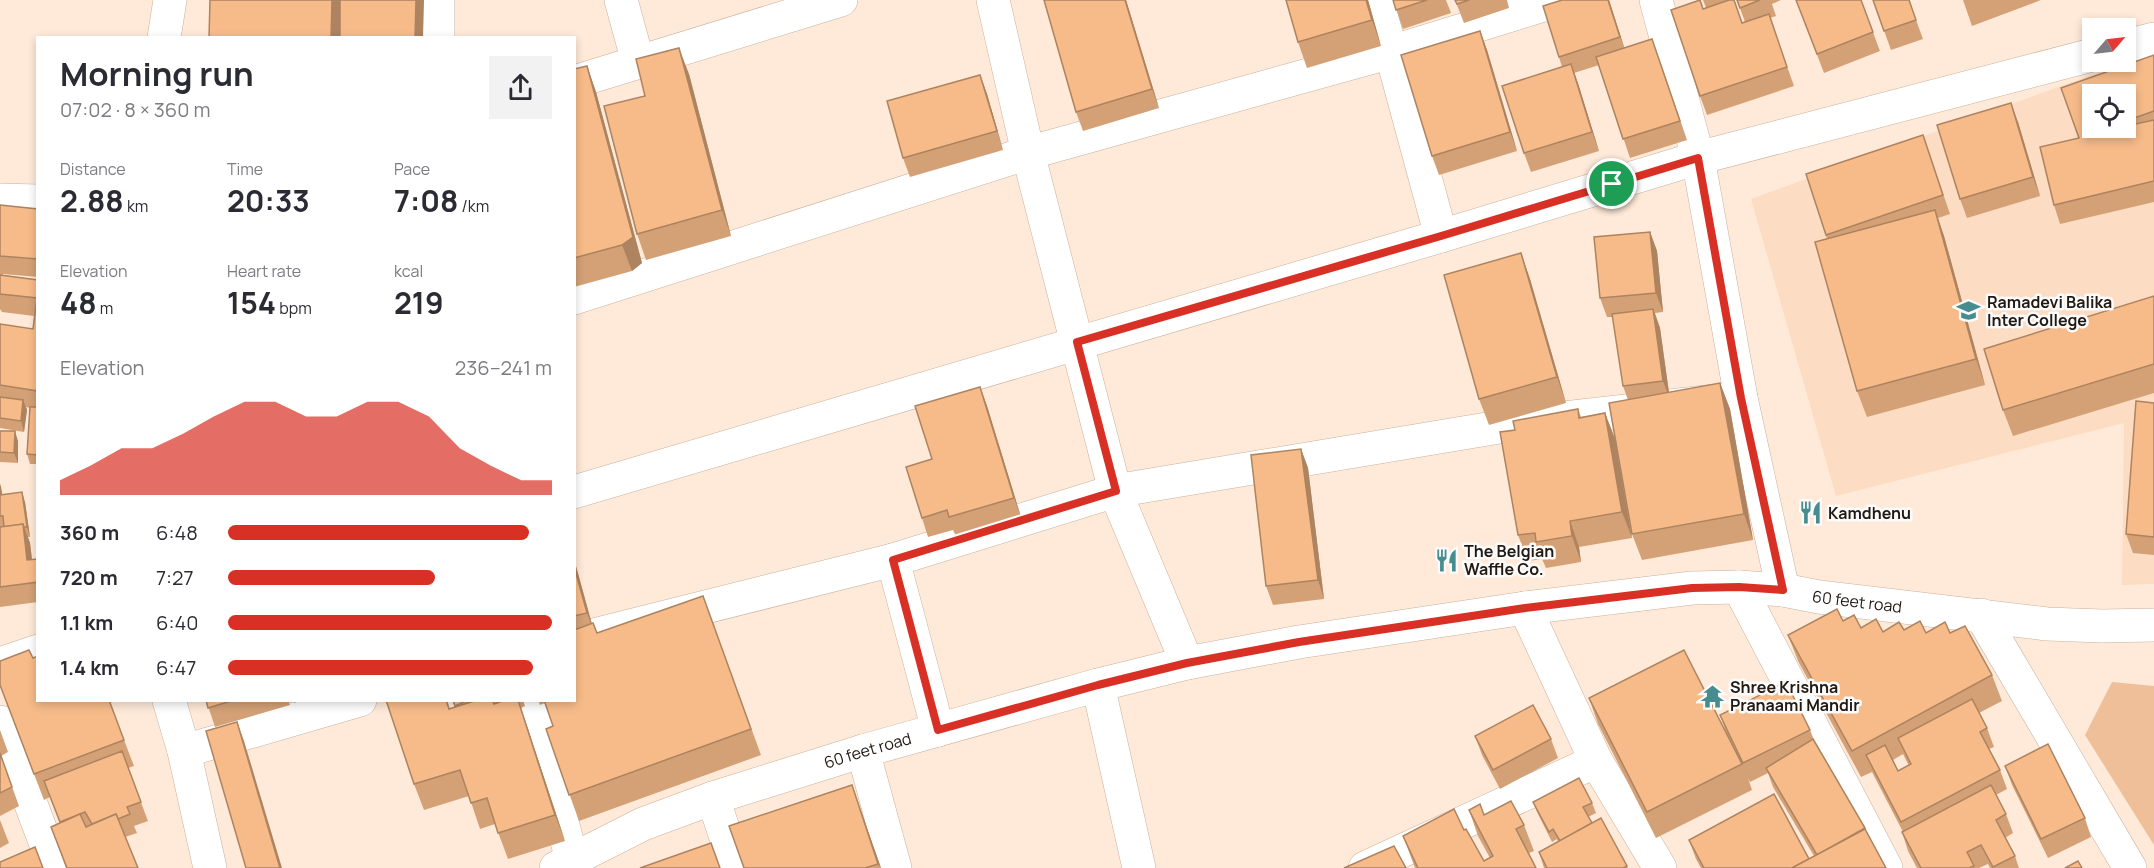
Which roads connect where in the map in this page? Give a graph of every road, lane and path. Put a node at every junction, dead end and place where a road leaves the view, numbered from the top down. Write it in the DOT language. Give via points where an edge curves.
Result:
graph roads {
  1 [pos="170,0"];
  2 [pos="438,0"];
  3 [pos="621,0"];
  4 [pos="841,0"];
  5 [pos="993,0"];
  6 [pos="1377,0"];
  7 [pos="1560,0"];
  8 [pos="1656,0"];
  9 [pos="164,36"];
  10 [pos="438,36"];
  11 [pos="2154,39"];
  12 [pos="2136,44"];
  13 [pos="1391,52"];
  14 [pos="2082,58"];
  15 [pos="638,62"];
  16 [pos="576,81"];
  17 [pos="1028,153"];
  18 [pos="1698,158"];
  19 [pos="0,200"];
  20 [pos="36,201"];
  21 [pos="1441,236"];
  22 [pos="576,297"];
  23 [pos="1077,342"];
  24 [pos="1741,398"];
  25 [pos="576,491"];
  26 [pos="1116,491"];
  27 [pos="893,560"];
  28 [pos="1739,587"];
  29 [pos="1783,590"];
  30 [pos="1525,608"];
  31 [pos="1981,615"];
  32 [pos="2154,625"];
  33 [pos="576,639"];
  34 [pos="36,652"];
  35 [pos="1187,663"];
  36 [pos="0,664"];
  37 [pos="1098,685"];
  38 [pos="170,702"];
  39 [pos="353,702"];
  40 [pos="530,702"];
  41 [pos="0,722"];
  42 [pos="938,730"];
  43 [pos="184,751"];
  44 [pos="863,751"];
  45 [pos="1596,762"];
  46 [pos="713,798"];
  47 [pos="40,857"];
  48 [pos="564,864"];
  49 [pos="210,868"];
  50 [pos="736,868"];
  51 [pos="896,868"];
  52 [pos="1139,868"];
  53 [pos="1365,868"];
  54 [pos="1660,868"];
  55 [pos="1886,868"];
  56 [pos="2130,868"];
  1 -- 9 [label="street"];
  2 -- 10 [label="street"];
  3 -- 15 [label="street"];
  4 -- 15 [label="street"];
  5 -- 17 [label="street"];
  6 -- 13 [label="street"];
  7 -- 13 [label="street"];
  8 -- 18 [label="street"];
  11 -- 12 [label="street"];
  13 -- 17 [label="street"];
  13 -- 21 [label="street"];
  14 -- 18 [label="street"];
  15 -- 16 [label="street"];
  17 -- 22 [label="street"];
  17 -- 23 [label="street"];
  18 -- 21 [label="street"];
  18 -- 24 [label="street"];
  19 -- 20 [label="street"];
  21 -- 23 [label="street"];
  23 -- 25 [label="street"];
  23 -- 26 [label="street"];
  24 -- 26 [label="street" via="1529,422"];
  24 -- 29 [label="street"];
  26 -- 27 [label="street"];
  26 -- 35 [label="street"];
  27 -- 33 [label="street"];
  27 -- 42 [label="street"];
  28 -- 29 [label="street, 60 feet road"];
  28 -- 30 [label="street, 60 feet road" via="1692,588"];
  28 -- 55 [label="street"];
  29 -- 31 [label="street, 60 feet road"];
  30 -- 35 [label="street, 60 feet road"];
  30 -- 45 [label="street"];
  31 -- 32 [label="street, 60 feet road" via="2047,624"];
  31 -- 56 [label="street"];
  34 -- 36 [label="street"];
  35 -- 37 [label="street, 60 feet road"];
  37 -- 42 [label="street, 60 feet road"];
  37 -- 52 [label="street"];
  38 -- 43 [label="street"];
  39 -- 43 [label="street"];
  40 -- 48 [label="street"];
  41 -- 47 [label="street"];
  42 -- 44 [label="street, 60 feet road"];
  43 -- 49 [label="street"];
  44 -- 46 [label="street, 60 feet road"];
  44 -- 51 [label="street"];
  45 -- 53 [label="street"];
  45 -- 54 [label="street"];
  46 -- 48 [label="street, 60 feet road" via="643,824"];
  46 -- 50 [label="street"];
}
